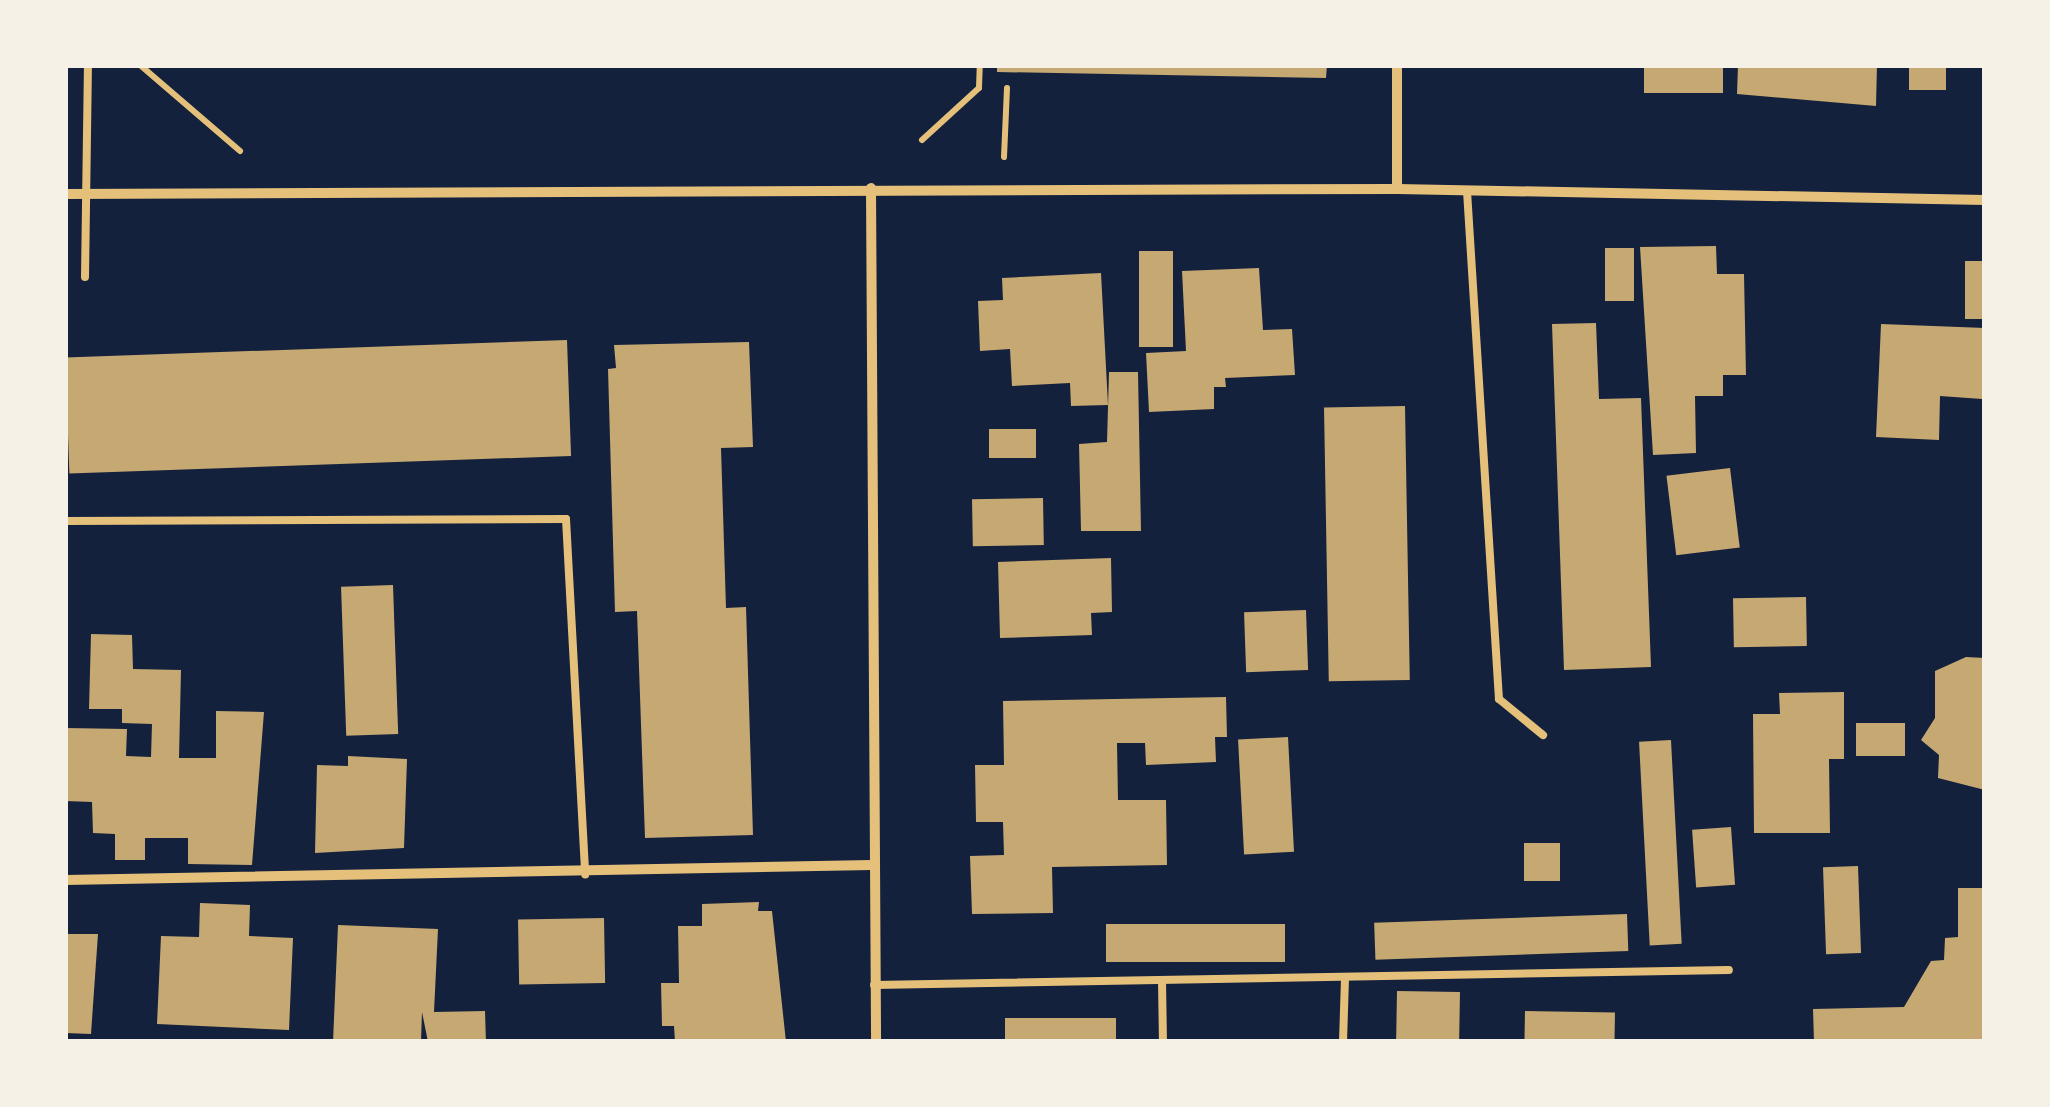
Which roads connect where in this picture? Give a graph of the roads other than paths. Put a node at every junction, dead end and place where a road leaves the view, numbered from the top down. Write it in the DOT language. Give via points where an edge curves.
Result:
graph roads {
  1 [pos="88,65"];
  2 [pos="1396,65"];
  3 [pos="871,188"];
  4 [pos="1397,189"];
  5 [pos="1467,191"];
  6 [pos="65,194"];
  7 [pos="86,194"];
  8 [pos="1985,200"];
  9 [pos="85,277"];
  10 [pos="65,521"];
  11 [pos="1543,736"];
  12 [pos="872,865"];
  13 [pos="585,874"];
  14 [pos="65,880"];
  15 [pos="1729,970"];
  16 [pos="1346,977"];
  17 [pos="1162,980"];
  18 [pos="874,986"];
  19 [pos="876,1042"];
  20 [pos="1163,1042"];
  21 [pos="1344,1042"];
  1 -- 7 [label="lane"];
  2 -- 4 [label="street"];
  3 -- 4 [label="street"];
  3 -- 7 [label="street"];
  3 -- 12 [label="street"];
  4 -- 5 [label="street"];
  5 -- 8 [label="street"];
  5 -- 11 [label="lane" via="1499,700"];
  6 -- 7 [label="street"];
  7 -- 9 [label="lane"];
  10 -- 13 [label="lane" via="566,519"];
  12 -- 13 [label="street"];
  12 -- 18 [label="street"];
  13 -- 14 [label="street"];
  15 -- 16 [label="lane"];
  16 -- 17 [label="lane"];
  16 -- 21 [label="lane"];
  17 -- 18 [label="lane"];
  17 -- 20 [label="lane"];
  18 -- 19 [label="street"];
}
